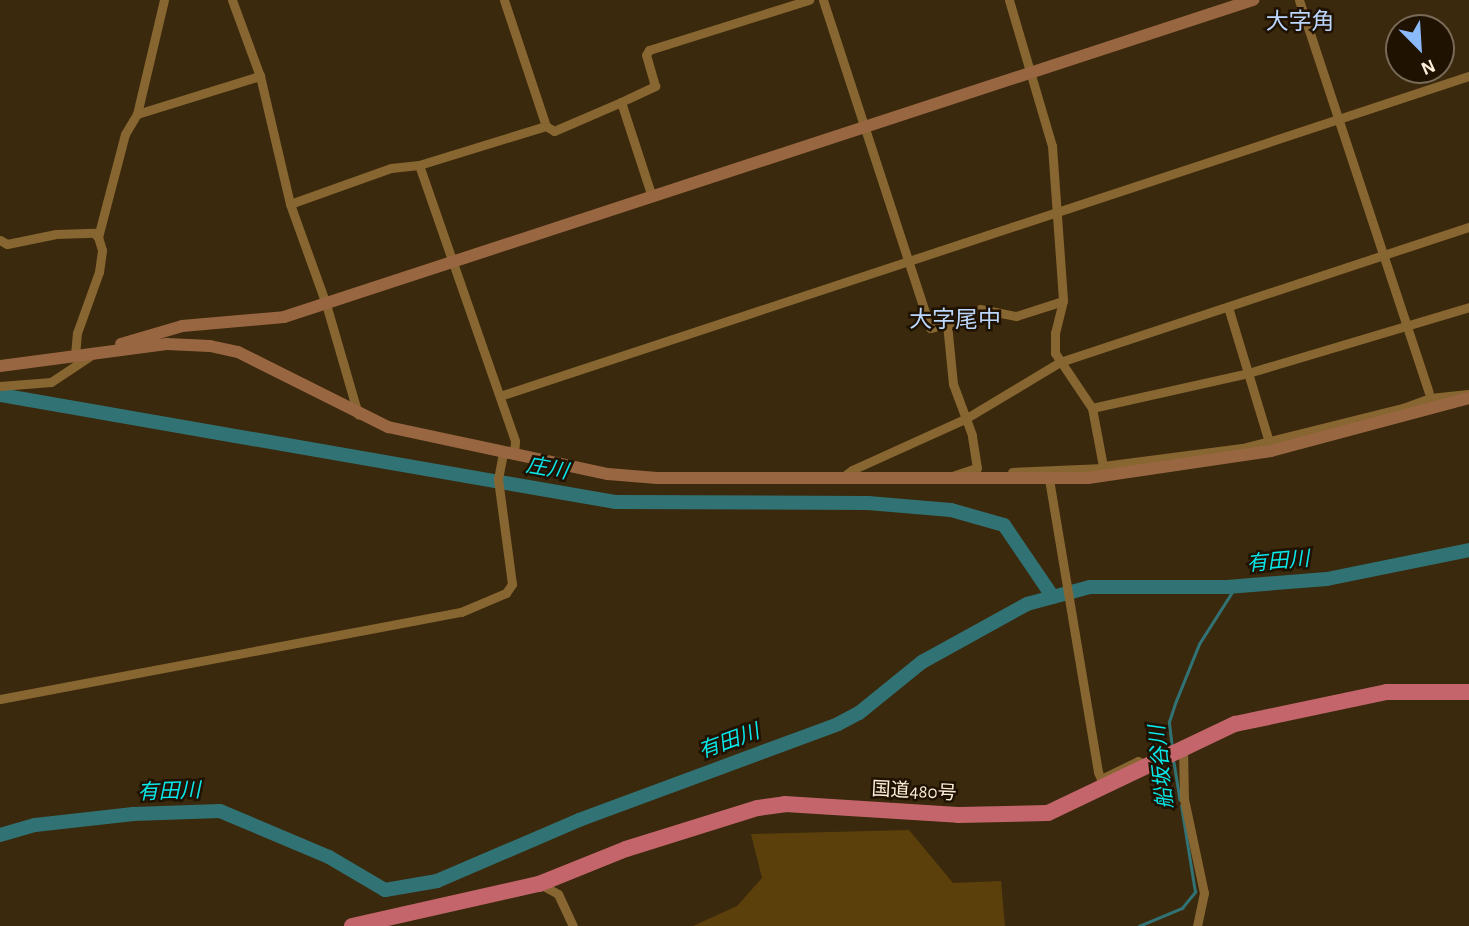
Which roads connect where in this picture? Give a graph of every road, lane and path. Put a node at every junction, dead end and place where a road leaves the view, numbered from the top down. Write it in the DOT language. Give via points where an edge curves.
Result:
graph roads {
  1 [pos="164,0"];
  2 [pos="232,0"];
  3 [pos="503,0"];
  4 [pos="809,0"];
  5 [pos="823,0"];
  6 [pos="1009,0"];
  7 [pos="1253,0"];
  8 [pos="1299,0"];
  9 [pos="1033,73"];
  10 [pos="260,76"];
  11 [pos="1469,76"];
  12 [pos="621,102"];
  13 [pos="137,114"];
  14 [pos="1339,120"];
  15 [pos="546,126"];
  16 [pos="865,128"];
  17 [pos="419,165"];
  18 [pos="652,197"];
  19 [pos="290,204"];
  20 [pos="1054,215"];
  21 [pos="1469,227"];
  22 [pos="97,237"];
  23 [pos="0,240"];
  24 [pos="1382,255"];
  25 [pos="908,261"];
  26 [pos="454,262"];
  27 [pos="1063,301"];
  28 [pos="326,304"];
  29 [pos="1228,307"];
  30 [pos="1469,307"];
  31 [pos="947,324"];
  32 [pos="181,326"];
  33 [pos="1407,327"];
  34 [pos="182,344"];
  35 [pos="97,352"];
  36 [pos="75,355"];
  37 [pos="1060,362"];
  38 [pos="0,366"];
  39 [pos="1248,373"];
  40 [pos="0,387"];
  41 [pos="1469,388"];
  42 [pos="1429,395"];
  43 [pos="500,396"];
  44 [pos="1469,397"];
  45 [pos="1092,408"];
  46 [pos="358,414"];
  47 [pos="1401,414"];
  48 [pos="965,419"];
  49 [pos="1269,442"];
  50 [pos="1242,452"];
  51 [pos="508,454"];
  52 [pos="1103,466"];
  53 [pos="977,468"];
  54 [pos="1137,473"];
  55 [pos="953,479"];
  56 [pos="839,480"];
  57 [pos="1049,483"];
  58 [pos="1469,692"];
  59 [pos="0,699"];
  60 [pos="1184,746"];
  61 [pos="1147,765"];
  62 [pos="538,884"];
  63 [pos="352,926"];
  64 [pos="573,926"];
  65 [pos="1197,926"];
  1 -- 13 [label="street"];
  2 -- 10 [label="street"];
  3 -- 15 [label="street"];
  4 -- 12 [label="street" via="649,50 646,55 655,86"];
  5 -- 16 [label="street"];
  6 -- 9 [label="street"];
  7 -- 9 [label="street"];
  8 -- 14 [label="street"];
  9 -- 16 [label="street"];
  9 -- 20 [label="street" via="1052,146"];
  10 -- 13 [label="street"];
  10 -- 19 [label="street"];
  11 -- 14 [label="street"];
  12 -- 15 [label="street" via="554,131"];
  12 -- 18 [label="street"];
  13 -- 22 [label="street" via="125,134"];
  14 -- 20 [label="street"];
  14 -- 24 [label="street"];
  15 -- 17 [label="street"];
  16 -- 18 [label="street"];
  16 -- 25 [label="street"];
  17 -- 19 [label="street" via="391,168"];
  17 -- 26 [label="street"];
  18 -- 26 [label="street"];
  19 -- 28 [label="street"];
  20 -- 25 [label="street"];
  20 -- 27 [label="street"];
  21 -- 24 [label="street"];
  22 -- 23 [label="street" via="94,233 56,234 7,244"];
  22 -- 36 [label="street" via="102,250 99,272 77,333"];
  24 -- 29 [label="street"];
  24 -- 33 [label="street"];
  25 -- 31 [label="street" via="930,328"];
  25 -- 43 [label="street"];
  26 -- 28 [label="street"];
  26 -- 43 [label="street"];
  27 -- 31 [label="street" via="1016,316 980,309"];
  27 -- 37 [label="street" via="1055,333"];
  28 -- 32 [label="street" via="284,317"];
  28 -- 46 [label="street"];
  29 -- 37 [label="street"];
  29 -- 39 [label="street"];
  30 -- 33 [label="street"];
  31 -- 48 [label="street" via="953,384"];
  32 -- 34 [label="street" via="172,337"];
  32 -- 35 [label="street"];
  33 -- 39 [label="street"];
  33 -- 42 [label="street"];
  34 -- 35 [label="street"];
  34 -- 46 [label="street" via="238,352"];
  35 -- 36 [label="street"];
  35 -- 40 [label="street" via="51,382"];
  36 -- 38 [label="street"];
  37 -- 45 [label="street"];
  37 -- 48 [label="street"];
  39 -- 45 [label="street"];
  39 -- 49 [label="street"];
  41 -- 42 [label="street"];
  42 -- 44 [label="street"];
  42 -- 47 [label="street"];
  43 -- 51 [label="street" via="515,441"];
  44 -- 47 [label="street"];
  45 -- 52 [label="street"];
  46 -- 51 [label="street" via="425,438"];
  47 -- 49 [label="street"];
  47 -- 50 [label="street"];
  48 -- 53 [label="street"];
  48 -- 56 [label="street"];
  49 -- 50 [label="street"];
  50 -- 52 [label="street"];
  50 -- 54 [label="street"];
  51 -- 56 [label="street" via="657,478"];
  51 -- 59 [label="street" via="498,480 512,583 506,593 461,612"];
  52 -- 53 [label="street" via="1002,473"];
  52 -- 54 [label="street" via="1133,468"];
  53 -- 55 [label="street"];
  54 -- 57 [label="street"];
  55 -- 56 [label="street"];
  55 -- 57 [label="street"];
  57 -- 61 [label="street" via="1098,772 1101,779 1138,761"];
  58 -- 60 [label="highway, 国道480号" via="1387,692 1234,724"];
  60 -- 61 [label="highway, 国道480号"];
  60 -- 65 [label="street" via="1184,799 1204,893"];
  61 -- 62 [label="highway, 国道480号" via="1048,813 946,815 785,804 758,808 626,849"];
  62 -- 63 [label="highway, 国道480号"];
  62 -- 64 [label="street" via="558,894"];
}
